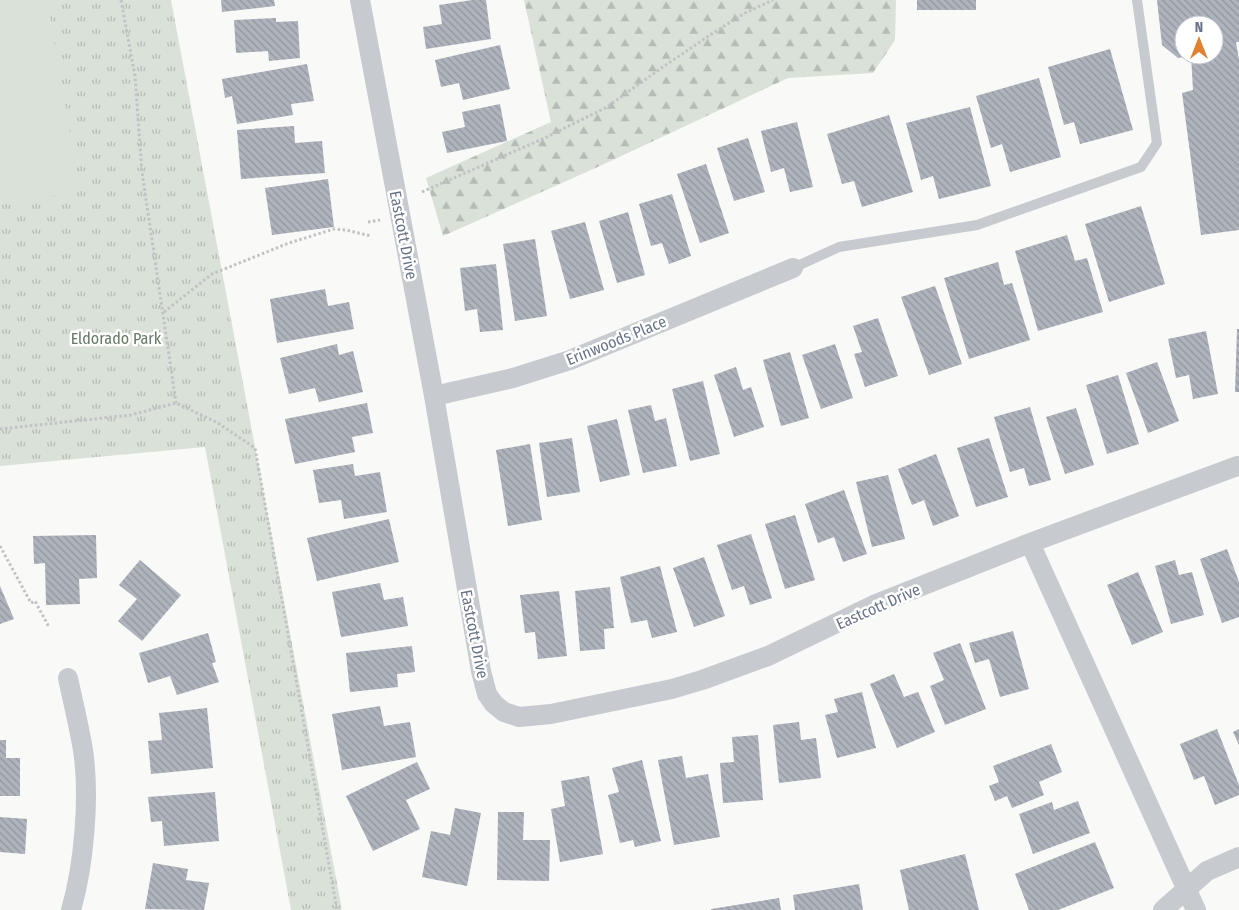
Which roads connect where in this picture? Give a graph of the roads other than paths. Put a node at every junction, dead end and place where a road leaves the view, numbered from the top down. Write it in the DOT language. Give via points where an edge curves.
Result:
graph roads {
  1 [pos="360,0"];
  2 [pos="1137,0"];
  3 [pos="793,268"];
  4 [pos="434,396"];
  5 [pos="1237,466"];
  6 [pos="1030,543"];
  7 [pos="68,678"];
  8 [pos="1239,858"];
  9 [pos="1186,889"];
  10 [pos="71,910"];
  11 [pos="1163,910"];
  12 [pos="1196,910"];
  1 -- 4 [label="street, Eastcott Drive"];
  2 -- 3 [label="lane" via="1157,143 1141,166 977,225 839,246"];
  3 -- 4 [label="street, Erinwoods Place" via="570,360 513,378"];
  4 -- 6 [label="street, Eastcott Drive" via="487,694 504,712 519,717 633,698 702,680 768,656 876,604"];
  5 -- 6 [label="street, Eastcott Drive"];
  6 -- 9 [label="street"];
  7 -- 10 [label="street" via="85,770 84,822"];
  8 -- 9 [label="street" via="1207,871"];
  9 -- 11 [label="street"];
  9 -- 12 [label="street"];
}
